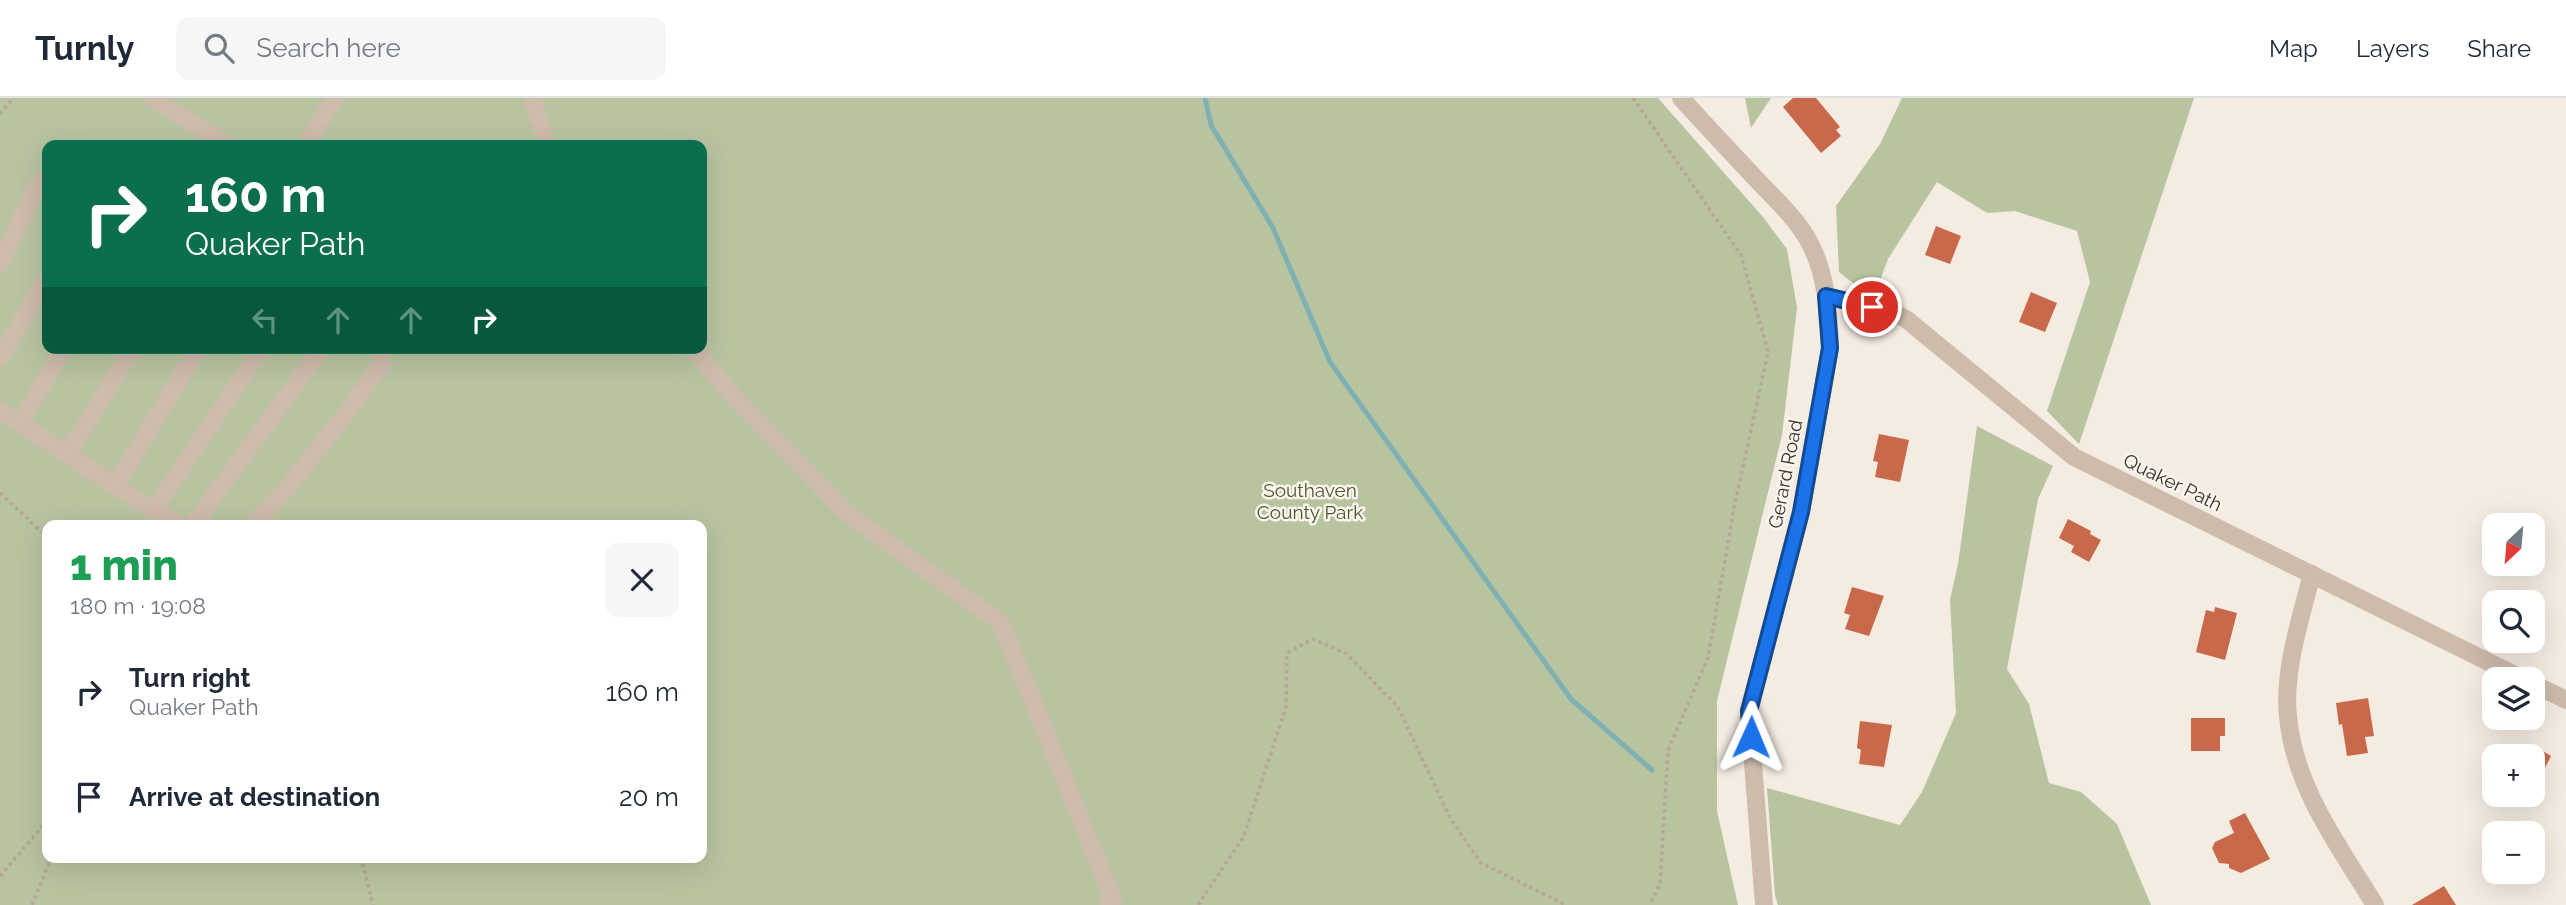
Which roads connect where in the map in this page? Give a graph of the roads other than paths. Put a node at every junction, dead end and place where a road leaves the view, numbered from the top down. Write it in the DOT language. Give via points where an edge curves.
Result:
graph roads {
  1 [pos="153,98"];
  2 [pos="335,98"];
  3 [pos="532,98"];
  4 [pos="1681,98"];
  5 [pos="220,140"];
  6 [pos="308,140"];
  7 [pos="545,140"];
  8 [pos="42,182"];
  9 [pos="0,264"];
  10 [pos="42,287"];
  11 [pos="1826,296"];
  12 [pos="60,354"];
  13 [pos="129,354"];
  14 [pos="194,354"];
  15 [pos="258,354"];
  16 [pos="318,354"];
  17 [pos="380,354"];
  18 [pos="698,354"];
  19 [pos="0,358"];
  20 [pos="0,410"];
  21 [pos="20,423"];
  22 [pos="67,455"];
  23 [pos="115,486"];
  24 [pos="154,510"];
  25 [pos="171,520"];
  26 [pos="197,520"];
  27 [pos="258,520"];
  28 [pos="2312,574"];
  29 [pos="2499,667"];
  30 [pos="2545,690"];
  31 [pos="2566,700"];
  32 [pos="1108,905"];
  33 [pos="1764,905"];
  34 [pos="2375,905"];
  1 -- 5 [label="street"];
  2 -- 6 [label="street"];
  3 -- 7 [label="street"];
  4 -- 11 [label="street, Gerard Road" via="1801,230 1818,264"];
  8 -- 9 [label="street"];
  10 -- 19 [label="street"];
  11 -- 28 [label="street, Quaker Path" via="1894,313 2064,451"];
  11 -- 33 [label="street, Gerard Road" via="1830,348 1801,512 1749,711"];
  12 -- 21 [label="street"];
  13 -- 22 [label="street"];
  14 -- 23 [label="street"];
  15 -- 24 [label="street"];
  16 -- 26 [label="street"];
  17 -- 27 [label="street" via="381,364 351,408"];
  18 -- 32 [label="street" via="849,515 1001,623 1113,899"];
  20 -- 21 [label="street"];
  21 -- 22 [label="street"];
  22 -- 23 [label="street"];
  23 -- 24 [label="street"];
  24 -- 25 [label="street"];
  28 -- 29 [label="street, Quaker Path"];
  28 -- 34 [label="street" via="2291,661 2287,716 2302,780"];
  30 -- 31 [label="street"];
}
